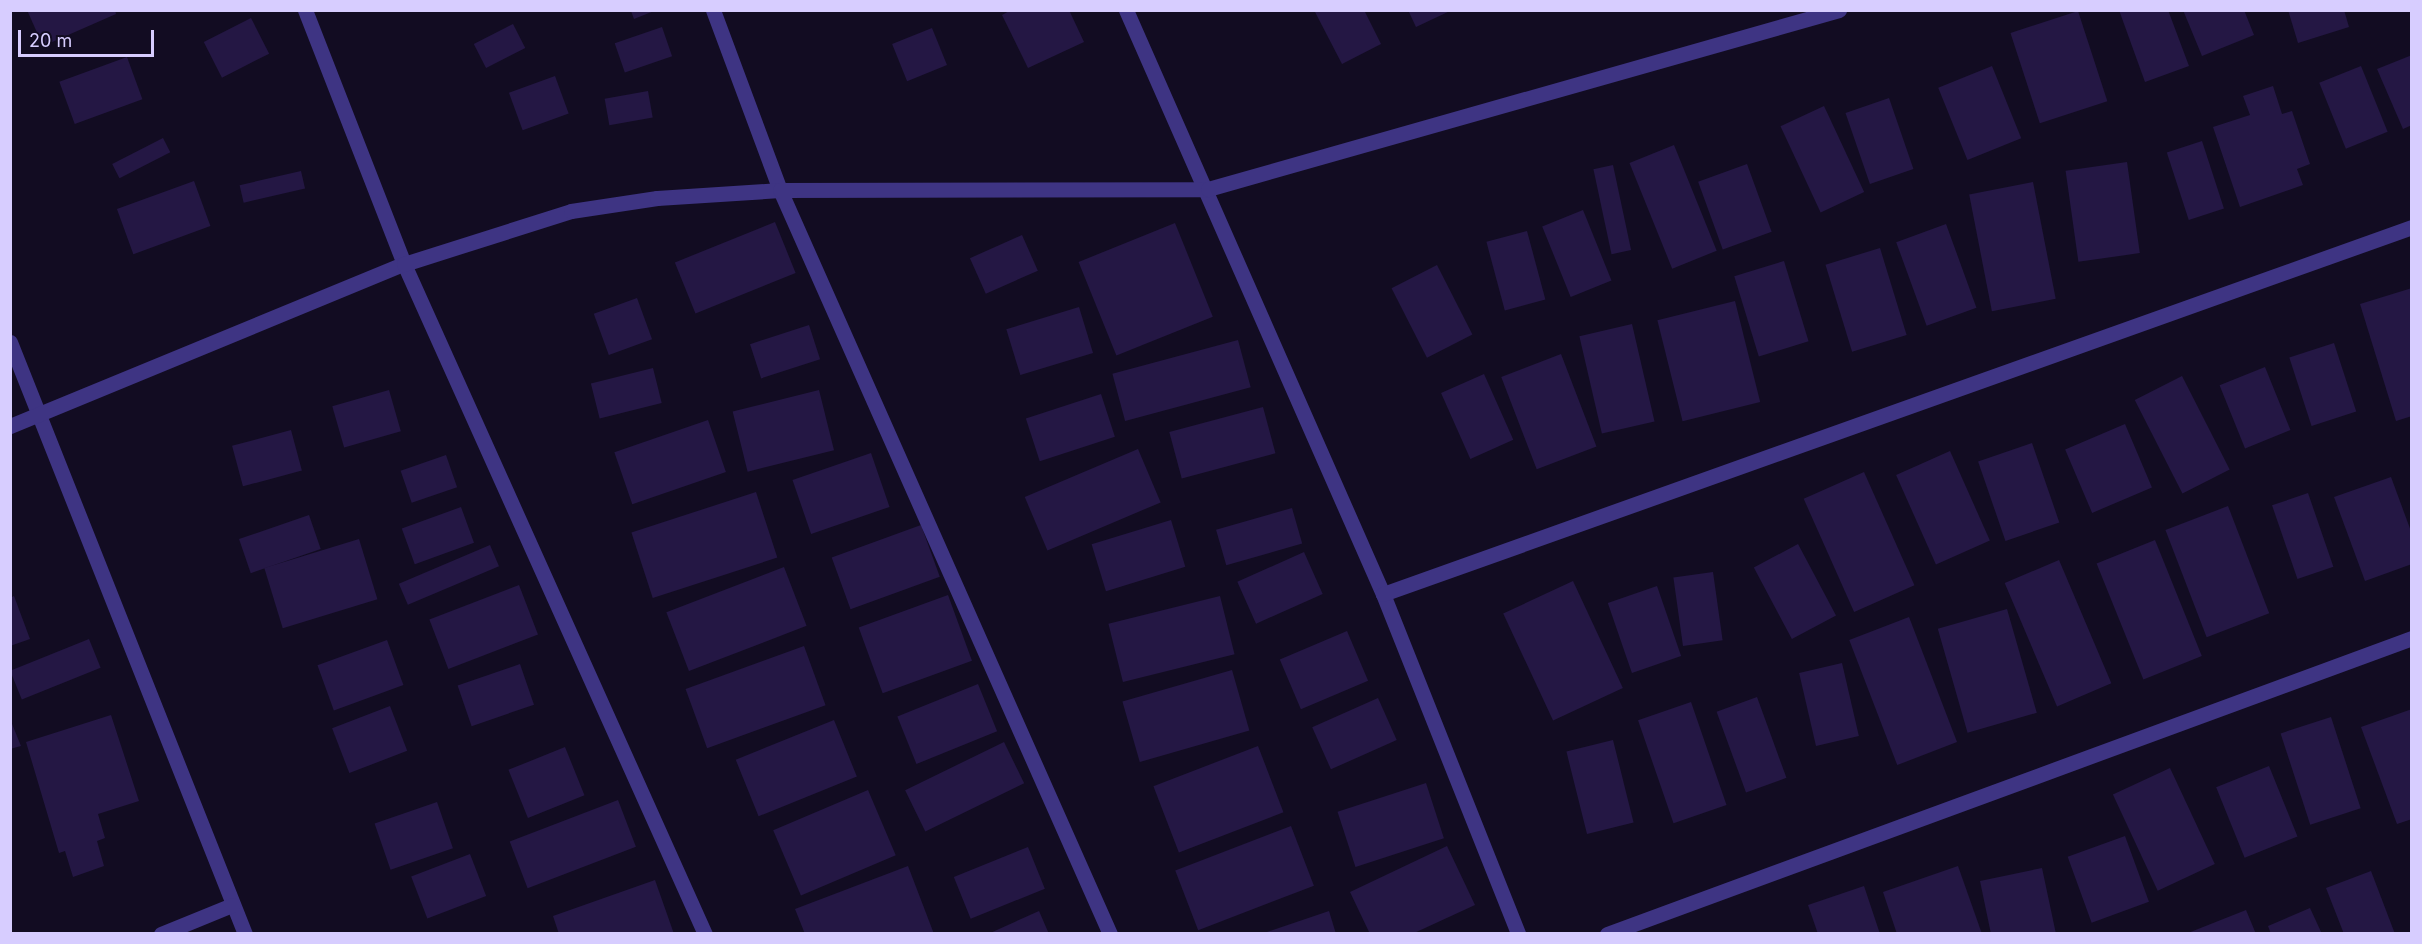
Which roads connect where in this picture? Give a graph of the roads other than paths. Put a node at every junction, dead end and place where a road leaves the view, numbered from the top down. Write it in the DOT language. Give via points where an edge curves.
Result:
graph roads {
  1 [pos="304,10"];
  2 [pos="713,10"];
  3 [pos="1126,10"];
  4 [pos="1839,10"];
  5 [pos="1208,189"];
  6 [pos="780,190"];
  7 [pos="2412,227"];
  8 [pos="404,264"];
  9 [pos="10,342"];
  10 [pos="38,413"];
  11 [pos="10,426"];
  12 [pos="1383,594"];
  13 [pos="2412,638"];
  14 [pos="232,905"];
  15 [pos="161,933"];
  16 [pos="245,933"];
  17 [pos="705,933"];
  18 [pos="1110,933"];
  19 [pos="1518,933"];
  20 [pos="1607,933"];
  1 -- 8 [label="street"];
  2 -- 6 [label="street"];
  3 -- 5 [label="street"];
  4 -- 5 [label="street"];
  5 -- 6 [label="street"];
  5 -- 12 [label="street"];
  6 -- 8 [label="street" via="657,198 571,211"];
  6 -- 18 [label="street"];
  7 -- 12 [label="street"];
  8 -- 10 [label="street"];
  8 -- 17 [label="street"];
  9 -- 10 [label="street"];
  10 -- 11 [label="street"];
  10 -- 14 [label="street"];
  12 -- 19 [label="street"];
  13 -- 20 [label="street"];
  14 -- 15 [label="street"];
  14 -- 16 [label="street"];
}
